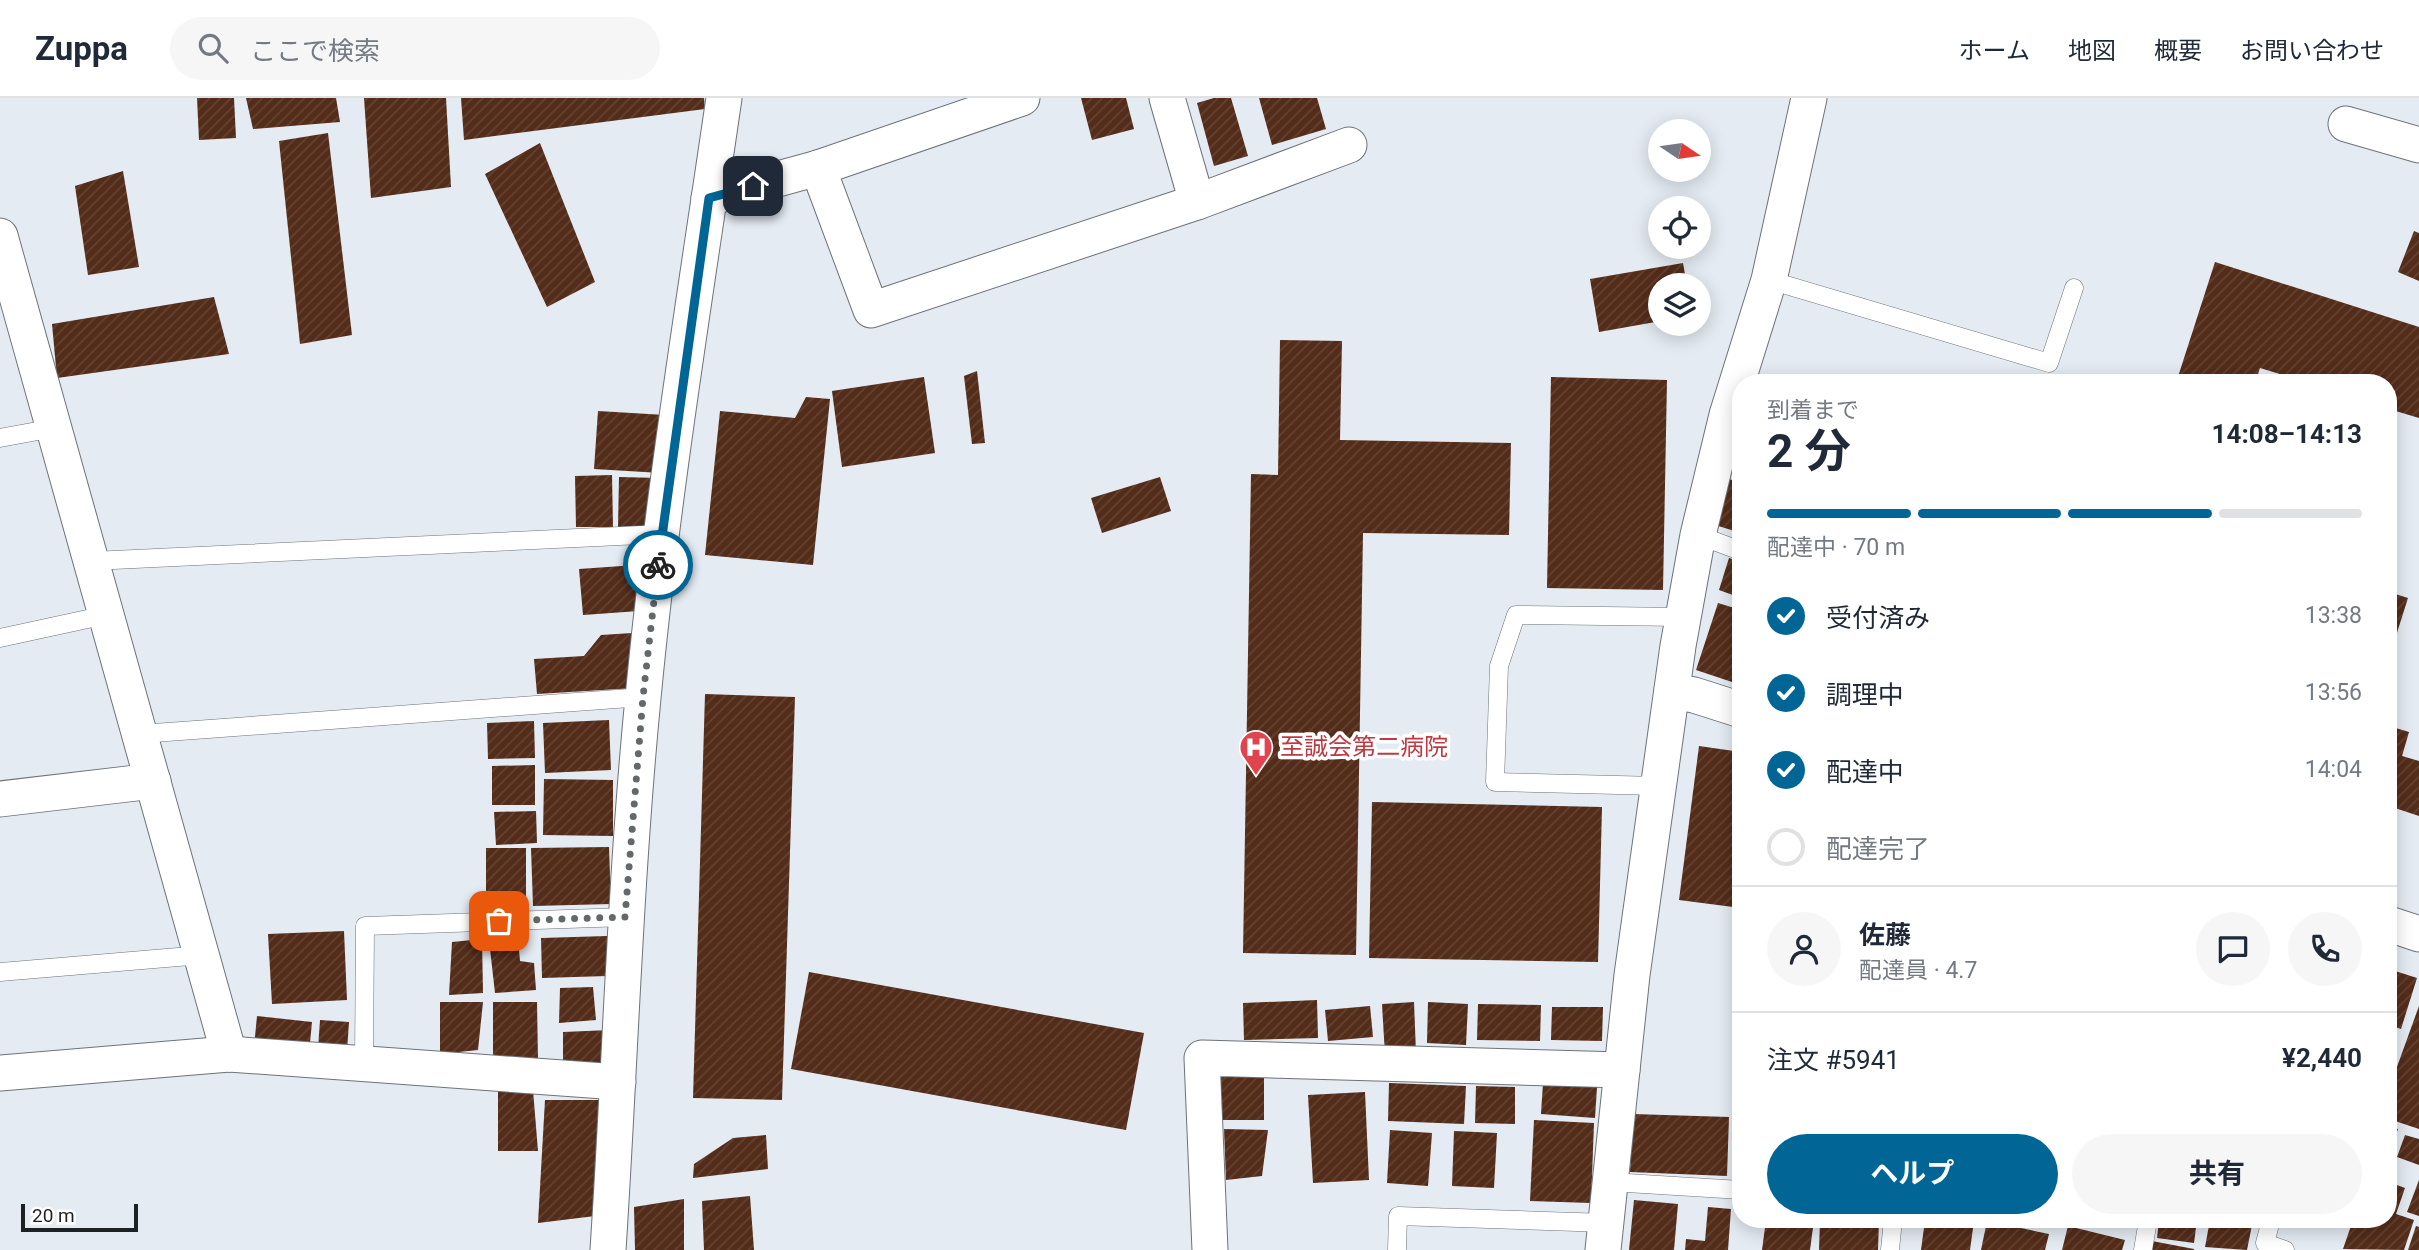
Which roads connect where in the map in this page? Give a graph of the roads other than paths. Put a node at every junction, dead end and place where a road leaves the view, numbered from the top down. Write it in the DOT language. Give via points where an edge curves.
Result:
graph roads {
  1 [pos="724,98"];
  2 [pos="1022,98"];
  3 [pos="1167,98"];
  4 [pos="1809,98"];
  5 [pos="2346,124"];
  6 [pos="1349,145"];
  7 [pos="2419,145"];
  8 [pos="818,168"];
  9 [pos="709,198"];
  10 [pos="1197,202"];
  11 [pos="0,236"];
  12 [pos="1769,280"];
  13 [pos="2074,288"];
  14 [pos="1745,374"];
  15 [pos="1732,424"];
  16 [pos="54,428"];
  17 [pos="0,438"];
  18 [pos="662,534"];
  19 [pos="1698,535"];
  20 [pos="1732,548"];
  21 [pos="92,561"];
  22 [pos="106,615"];
  23 [pos="1683,617"];
  24 [pos="0,638"];
  25 [pos="1672,691"];
  26 [pos="643,697"];
  27 [pos="1732,707"];
  28 [pos="140,734"];
  29 [pos="153,781"];
  30 [pos="1658,786"];
  31 [pos="0,799"];
  32 [pos="625,917"];
  33 [pos="2397,927"];
  34 [pos="2419,934"];
  35 [pos="202,955"];
  36 [pos="0,972"];
  37 [pos="229,1054"];
  38 [pos="364,1063"];
  39 [pos="1622,1069"];
  40 [pos="0,1073"];
  41 [pos="618,1082"];
  42 [pos="1610,1182"];
  43 [pos="1732,1189"];
  44 [pos="1892,1228"];
  45 [pos="2147,1228"];
  46 [pos="2269,1228"];
  47 [pos="1605,1236"];
  48 [pos="608,1250"];
  49 [pos="1210,1250"];
  50 [pos="1397,1250"];
  51 [pos="1890,1250"];
  52 [pos="2143,1250"];
  53 [pos="2285,1250"];
  1 -- 9 [label="street"];
  2 -- 8 [label="street"];
  3 -- 10 [label="street"];
  4 -- 12 [label="street"];
  5 -- 7 [label="street"];
  6 -- 10 [label="street"];
  8 -- 9 [label="street"];
  8 -- 10 [label="street" via="871,310"];
  9 -- 18 [label="street"];
  11 -- 16 [label="street"];
  12 -- 13 [label="lane" via="2049,363"];
  12 -- 14 [label="street"];
  15 -- 19 [label="street"];
  16 -- 17 [label="lane"];
  16 -- 21 [label="street"];
  18 -- 21 [label="lane"];
  18 -- 26 [label="street"];
  19 -- 20 [label="lane"];
  19 -- 23 [label="street"];
  21 -- 22 [label="street"];
  22 -- 24 [label="lane"];
  22 -- 28 [label="street"];
  23 -- 25 [label="street"];
  23 -- 30 [label="lane" via="1516,615 1499,666 1495,782"];
  25 -- 27 [label="street"];
  25 -- 30 [label="street"];
  26 -- 28 [label="lane"];
  26 -- 32 [label="street"];
  28 -- 29 [label="street"];
  29 -- 31 [label="street"];
  29 -- 35 [label="street"];
  30 -- 39 [label="street"];
  32 -- 38 [label="lane" via="365,926"];
  32 -- 41 [label="street"];
  33 -- 34 [label="street"];
  35 -- 36 [label="lane"];
  35 -- 37 [label="street"];
  37 -- 38 [label="street"];
  37 -- 40 [label="street"];
  38 -- 41 [label="street"];
  39 -- 42 [label="street"];
  39 -- 49 [label="street" via="1202,1058"];
  41 -- 48 [label="street"];
  42 -- 43 [label="lane"];
  42 -- 47 [label="street"];
  44 -- 51 [label="lane"];
  45 -- 52 [label="lane"];
  46 -- 53 [label="lane" via="2265,1243"];
  47 -- 50 [label="lane" via="1398,1216"];
}
